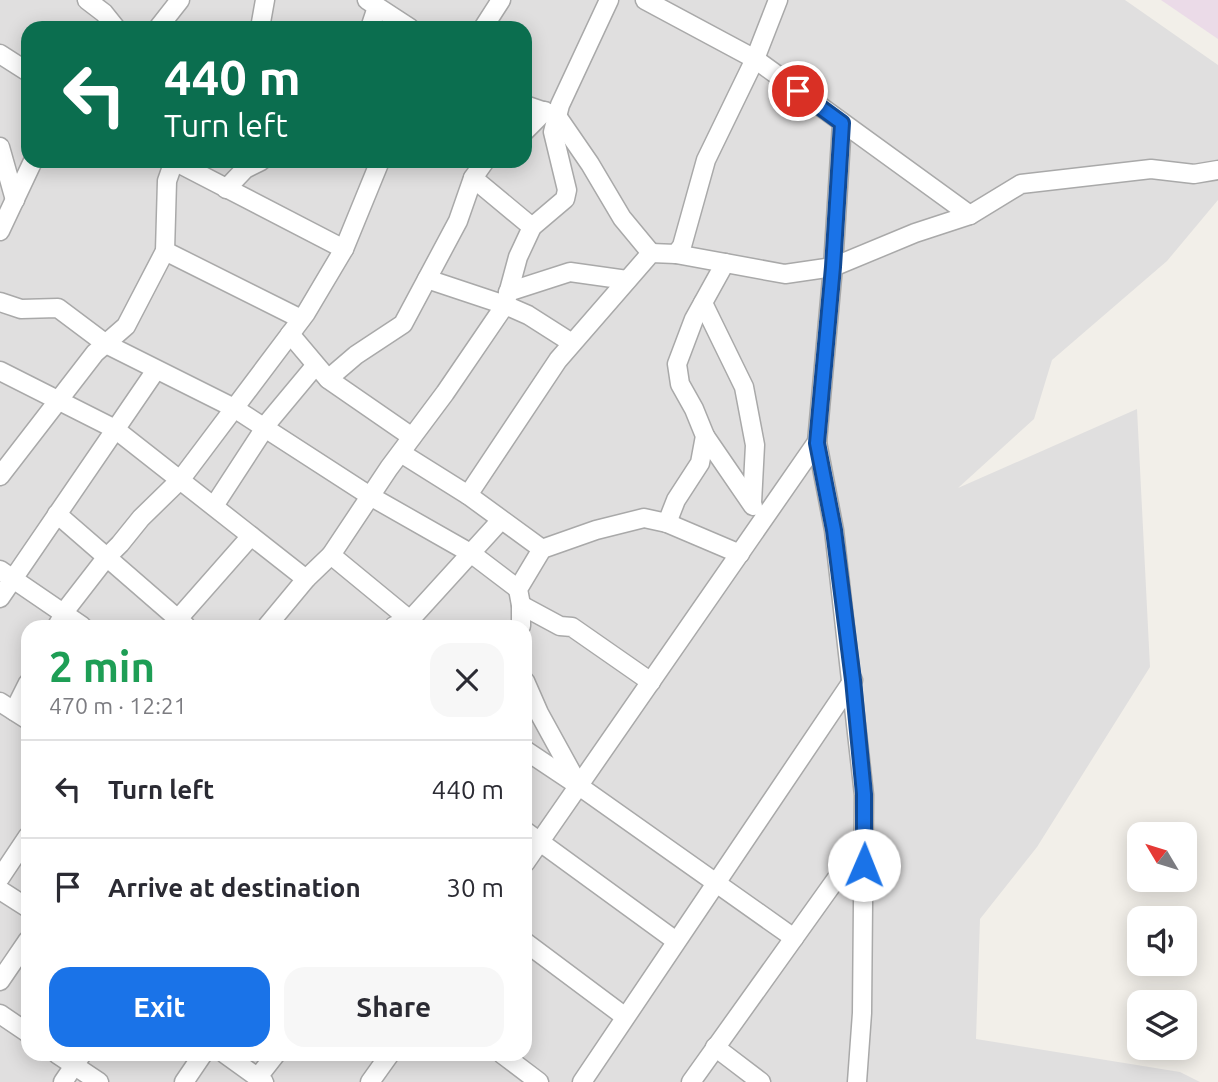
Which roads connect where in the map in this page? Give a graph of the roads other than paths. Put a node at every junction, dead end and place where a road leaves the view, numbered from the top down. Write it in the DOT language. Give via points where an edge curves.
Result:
graph roads {
  1 [pos="87,0"];
  2 [pos="180,0"];
  3 [pos="265,0"];
  4 [pos="501,0"];
  5 [pos="609,0"];
  6 [pos="645,0"];
  7 [pos="778,0"];
  8 [pos="372,3"];
  9 [pos="110,21"];
  10 [pos="164,21"];
  11 [pos="262,21"];
  12 [pos="371,21"];
  13 [pos="400,21"];
  14 [pos="488,21"];
  15 [pos="0,54"];
  16 [pos="755,59"];
  17 [pos="21,68"];
  18 [pos="532,107"];
  19 [pos="551,114"];
  20 [pos="842,123"];
  21 [pos="532,126"];
  22 [pos="0,147"];
  23 [pos="30,168"];
  24 [pos="172,168"];
  25 [pos="187,168"];
  26 [pos="247,168"];
  27 [pos="375,168"];
  28 [pos="480,168"];
  29 [pos="1218,170"];
  30 [pos="473,178"];
  31 [pos="226,188"];
  32 [pos="15,200"];
  33 [pos="970,215"];
  34 [pos="532,227"];
  35 [pos="0,231"];
  36 [pos="344,249"];
  37 [pos="165,251"];
  38 [pos="651,253"];
  39 [pos="676,254"];
  40 [pos="724,264"];
  41 [pos="833,267"];
  42 [pos="427,279"];
  43 [pos="626,280"];
  44 [pos="507,298"];
  45 [pos="0,302"];
  46 [pos="703,303"];
  47 [pos="296,326"];
  48 [pos="572,343"];
  49 [pos="106,344"];
  50 [pos="315,366"];
  51 [pos="0,370"];
  52 [pos="156,370"];
  53 [pos="328,379"];
  54 [pos="58,401"];
  55 [pos="234,408"];
  56 [pos="264,427"];
  57 [pos="115,429"];
  58 [pos="705,436"];
  59 [pos="412,438"];
  60 [pos="817,443"];
  61 [pos="401,453"];
  62 [pos="0,476"];
  63 [pos="181,479"];
  64 [pos="468,495"];
  65 [pos="370,496"];
  66 [pos="752,503"];
  67 [pos="214,506"];
  68 [pos="57,514"];
  69 [pos="501,520"];
  70 [pos="667,523"];
  71 [pos="757,529"];
  72 [pos="251,536"];
  73 [pos="542,549"];
  74 [pos="472,554"];
  75 [pos="740,554"];
  76 [pos="331,555"];
  77 [pos="106,558"];
  78 [pos="7,574"];
  79 [pos="306,579"];
  80 [pos="519,597"];
  81 [pos="0,598"];
  82 [pos="60,620"];
  83 [pos="178,620"];
  84 [pos="183,620"];
  85 [pos="272,620"];
  86 [pos="399,620"];
  87 [pos="405,620"];
  88 [pos="521,620"];
  89 [pos="853,680"];
  90 [pos="651,682"];
  91 [pos="21,693"];
  92 [pos="532,697"];
  93 [pos="9,709"];
  94 [pos="532,755"];
  95 [pos="579,786"];
  96 [pos="532,836"];
  97 [pos="864,840"];
  98 [pos="21,846"];
  99 [pos="0,878"];
  100 [pos="716,883"];
  101 [pos="0,890"];
  102 [pos="21,904"];
  103 [pos="794,938"];
  104 [pos="676,940"];
  105 [pos="532,947"];
  106 [pos="21,950"];
  107 [pos="0,981"];
  108 [pos="0,1014"];
  109 [pos="624,1016"];
  110 [pos="21,1029"];
  111 [pos="715,1047"];
  112 [pos="77,1061"];
  113 [pos="80,1061"];
  114 [pos="198,1061"];
  115 [pos="235,1061"];
  116 [pos="272,1061"];
  117 [pos="385,1061"];
  118 [pos="511,1061"];
  119 [pos="261,1080"];
  120 [pos="63,1082"];
  121 [pos="99,1082"];
  122 [pos="184,1082"];
  123 [pos="370,1082"];
  124 [pos="539,1082"];
  125 [pos="582,1082"];
  126 [pos="691,1082"];
  127 [pos="761,1082"];
  128 [pos="858,1082"];
  1 -- 9 [label="street"];
  2 -- 10 [label="street"];
  3 -- 11 [label="street"];
  4 -- 14 [label="street"];
  5 -- 19 [label="street" via="560,105"];
  6 -- 16 [label="street"];
  7 -- 16 [label="street"];
  8 -- 12 [label="street"];
  8 -- 13 [label="street"];
  15 -- 17 [label="street"];
  16 -- 20 [label="street"];
  16 -- 39 [label="street" via="706,160"];
  18 -- 19 [label="street"];
  19 -- 21 [label="street"];
  19 -- 34 [label="street" via="567,190 565,199"];
  19 -- 38 [label="street"];
  20 -- 33 [label="street"];
  20 -- 41 [label="street"];
  22 -- 32 [label="street"];
  23 -- 32 [label="street"];
  24 -- 37 [label="street" via="167,181"];
  25 -- 31 [label="street"];
  26 -- 31 [label="street"];
  27 -- 36 [label="street"];
  28 -- 30 [label="street"];
  29 -- 33 [label="street" via="1194,174 1151,169 1021,184"];
  30 -- 34 [label="street"];
  30 -- 42 [label="street" via="458,221"];
  31 -- 36 [label="street"];
  32 -- 35 [label="street"];
  33 -- 41 [label="street"];
  34 -- 44 [label="street"];
  36 -- 47 [label="street"];
  37 -- 47 [label="street"];
  37 -- 49 [label="street" via="126,326"];
  38 -- 39 [label="street"];
  38 -- 43 [label="street"];
  39 -- 40 [label="street"];
  40 -- 41 [label="street" via="785,274"];
  40 -- 46 [label="street"];
  41 -- 60 [label="street"];
  42 -- 44 [label="street"];
  42 -- 53 [label="street" via="402,324"];
  43 -- 44 [label="street" via="570,272"];
  43 -- 48 [label="street"];
  44 -- 48 [label="street"];
  44 -- 59 [label="street"];
  45 -- 49 [label="street" via="21,309 58,308"];
  46 -- 58 [label="street" via="677,364 680,384"];
  46 -- 66 [label="street" via="744,387 755,445"];
  47 -- 50 [label="street"];
  47 -- 55 [label="street"];
  48 -- 64 [label="street"];
  49 -- 52 [label="street"];
  49 -- 54 [label="street"];
  50 -- 53 [label="street"];
  50 -- 56 [label="street"];
  51 -- 54 [label="street"];
  52 -- 55 [label="street"];
  52 -- 57 [label="street"];
  53 -- 59 [label="street"];
  54 -- 57 [label="street"];
  54 -- 62 [label="street"];
  55 -- 56 [label="street"];
  55 -- 63 [label="street"];
  56 -- 65 [label="street"];
  56 -- 67 [label="street"];
  57 -- 63 [label="street"];
  57 -- 68 [label="street"];
  58 -- 66 [label="street"];
  58 -- 70 [label="street" via="700,463"];
  59 -- 61 [label="street"];
  60 -- 71 [label="street"];
  60 -- 89 [label="street" via="834,530"];
  61 -- 64 [label="street"];
  61 -- 65 [label="street"];
  63 -- 67 [label="street"];
  63 -- 77 [label="street"];
  64 -- 69 [label="street"];
  65 -- 74 [label="street"];
  65 -- 76 [label="street"];
  66 -- 71 [label="street"];
  67 -- 72 [label="street"];
  68 -- 77 [label="street"];
  68 -- 78 [label="street"];
  69 -- 73 [label="street"];
  69 -- 74 [label="street"];
  70 -- 73 [label="street" via="644,518"];
  70 -- 75 [label="street"];
  71 -- 75 [label="street"];
  72 -- 79 [label="street"];
  72 -- 84 [label="street"];
  73 -- 80 [label="street"];
  74 -- 80 [label="street"];
  74 -- 87 [label="street"];
  75 -- 90 [label="street"];
  76 -- 79 [label="street"];
  76 -- 86 [label="street"];
  77 -- 82 [label="street"];
  77 -- 83 [label="street"];
  78 -- 81 [label="street"];
  78 -- 82 [label="street"];
  79 -- 85 [label="street"];
  80 -- 88 [label="street"];
  80 -- 90 [label="street"];
  89 -- 97 [label="street"];
  89 -- 100 [label="street"];
  90 -- 95 [label="street"];
  91 -- 93 [label="street"];
  92 -- 95 [label="street"];
  94 -- 95 [label="street"];
  95 -- 96 [label="street"];
  95 -- 100 [label="street"];
  96 -- 104 [label="street"];
  97 -- 103 [label="street"];
  97 -- 128 [label="street"];
  98 -- 99 [label="street"];
  100 -- 103 [label="street"];
  100 -- 104 [label="street"];
  101 -- 102 [label="street"];
  103 -- 111 [label="street"];
  104 -- 109 [label="street"];
  105 -- 109 [label="street"];
  106 -- 107 [label="street"];
  108 -- 110 [label="street"];
  109 -- 125 [label="street"];
  111 -- 126 [label="street"];
  111 -- 127 [label="street"];
  112 -- 120 [label="street"];
  113 -- 121 [label="street"];
  114 -- 122 [label="street"];
  115 -- 119 [label="street"];
  116 -- 119 [label="street"];
  117 -- 123 [label="street"];
  118 -- 124 [label="street"];
}
